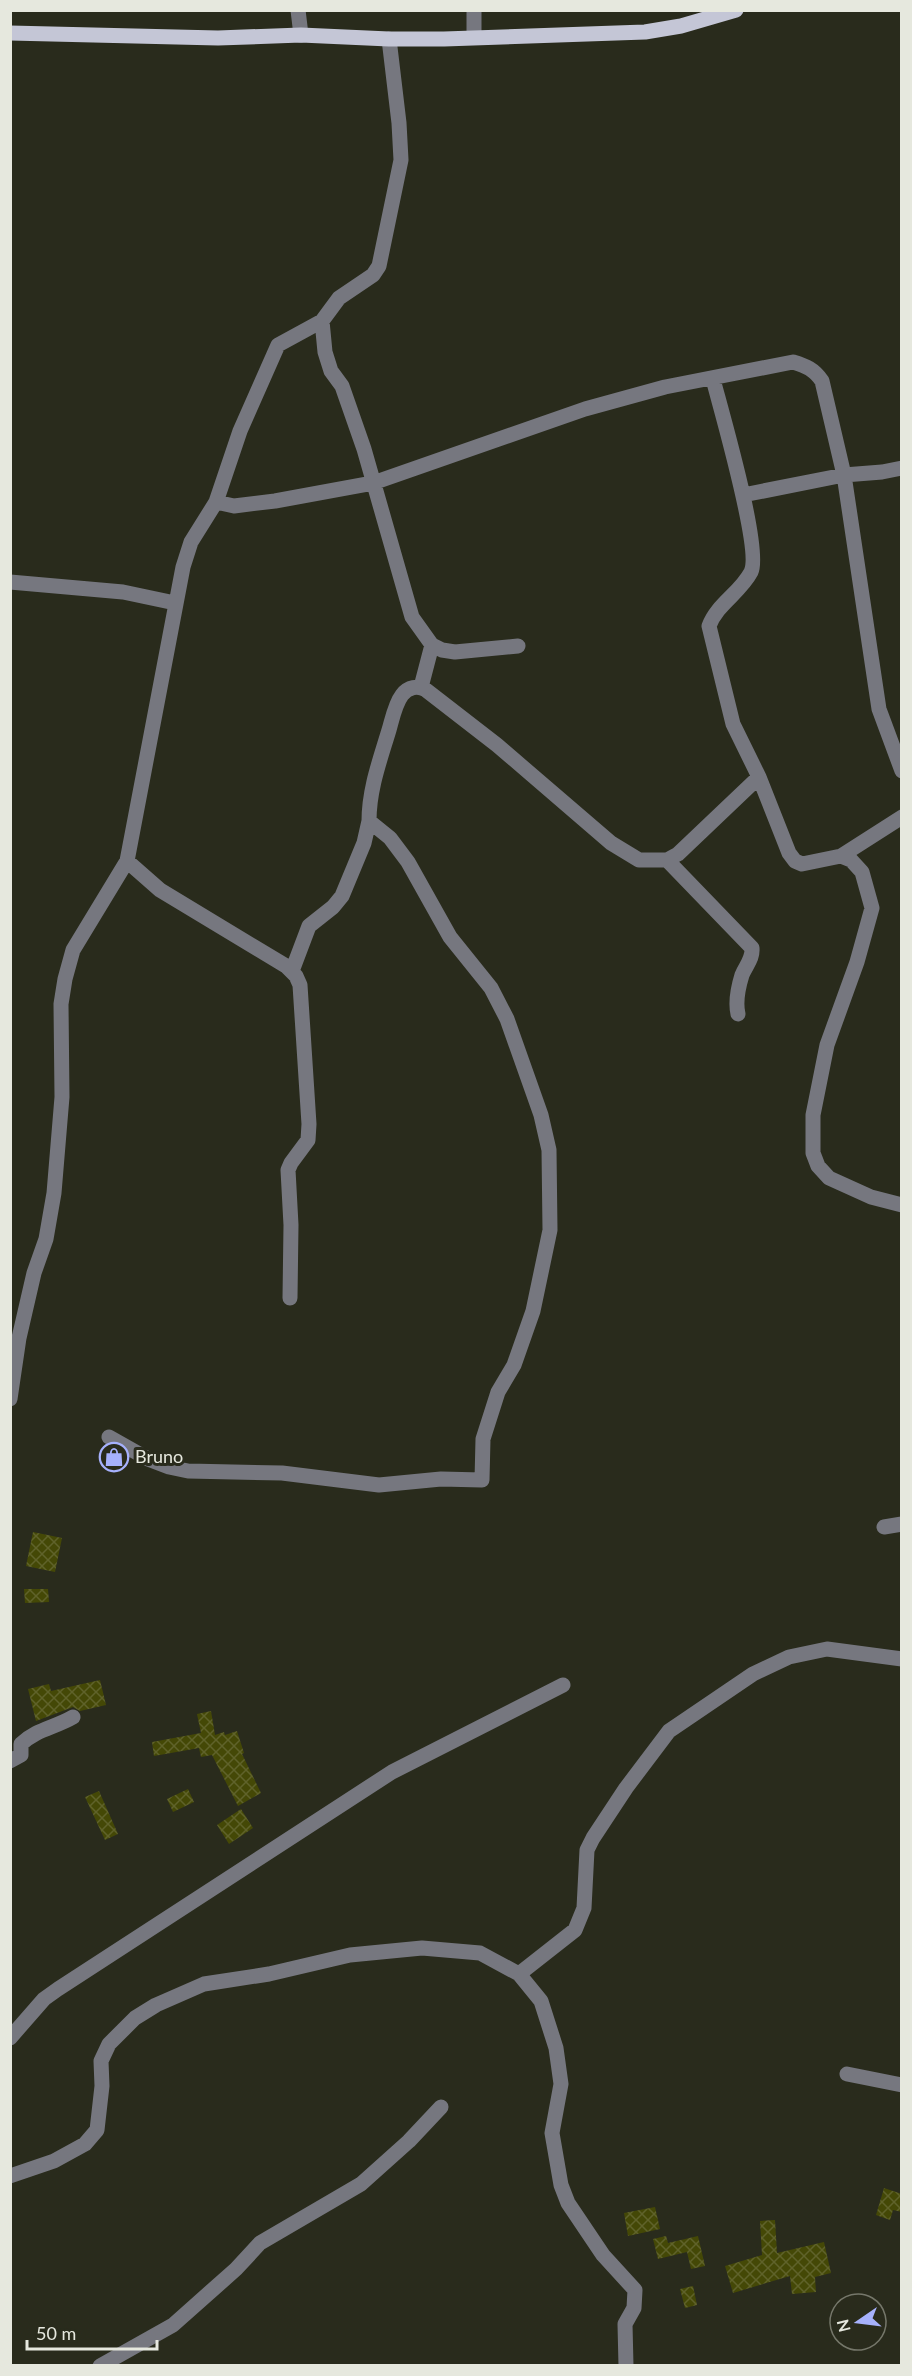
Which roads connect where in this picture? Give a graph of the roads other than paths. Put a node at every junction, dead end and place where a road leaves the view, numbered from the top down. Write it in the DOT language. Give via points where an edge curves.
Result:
graph roads {
  1 [pos="298,10"];
  2 [pos="474,10"];
  3 [pos="736,10"];
  4 [pos="10,33"];
  5 [pos="301,36"];
  6 [pos="474,37"];
  7 [pos="389,39"];
  8 [pos="322,321"];
  9 [pos="713,379"];
  10 [pos="902,468"];
  11 [pos="844,475"];
  12 [pos="373,483"];
  13 [pos="743,495"];
  14 [pos="216,502"];
  15 [pos="10,582"];
  16 [pos="175,603"];
  17 [pos="432,645"];
  18 [pos="518,646"];
  19 [pos="421,687"];
  20 [pos="902,771"];
  21 [pos="759,777"];
  22 [pos="902,818"];
  23 [pos="369,821"];
  24 [pos="841,856"];
  25 [pos="667,860"];
  26 [pos="127,861"];
  27 [pos="292,971"];
  28 [pos="738,1014"];
  29 [pos="902,1204"];
  30 [pos="290,1298"];
  31 [pos="10,1400"];
  32 [pos="109,1437"];
  33 [pos="902,1524"];
  34 [pos="884,1527"];
  35 [pos="902,1659"];
  36 [pos="563,1685"];
  37 [pos="73,1717"];
  38 [pos="10,1761"];
  39 [pos="519,1974"];
  40 [pos="10,2038"];
  41 [pos="847,2074"];
  42 [pos="902,2085"];
  43 [pos="441,2107"];
  44 [pos="10,2176"];
  45 [pos="100,2366"];
  46 [pos="626,2366"];
  1 -- 5 [label="street"];
  2 -- 6 [label="street"];
  3 -- 6 [label="main road" via="645,32"];
  4 -- 5 [label="main road"];
  5 -- 7 [label="main road"];
  6 -- 7 [label="main road"];
  7 -- 8 [label="street" via="401,160 380,266 339,298"];
  8 -- 12 [label="street" via="325,352 331,371 342,386"];
  8 -- 14 [label="street" via="278,345 240,431"];
  9 -- 11 [label="street" via="793,362 815,371 822,381"];
  9 -- 12 [label="street" via="665,387 585,409"];
  9 -- 13 [label="street"];
  10 -- 11 [label="street"];
  11 -- 13 [label="street"];
  11 -- 20 [label="street" via="879,709"];
  12 -- 14 [label="street" via="234,506"];
  12 -- 17 [label="street" via="412,617"];
  13 -- 21 [label="street" via="752,570 709,626 733,724"];
  14 -- 16 [label="street" via="191,542"];
  15 -- 16 [label="street" via="123,592"];
  16 -- 26 [label="street"];
  17 -- 18 [label="street" via="455,652"];
  17 -- 19 [label="street"];
  19 -- 23 [label="street" via="410,688 400,696 375,777"];
  19 -- 25 [label="street" via="611,843 639,860"];
  21 -- 24 [label="street" via="795,861 802,864"];
  21 -- 25 [label="street"];
  22 -- 24 [label="street"];
  23 -- 27 [label="street" via="342,896 309,926"];
  23 -- 32 [label="street" via="390,838 408,862 450,937 491,988 507,1019 542,1115 549,1150 550,1230 533,1311 514,1365 498,1392 483,1439 482,1480 379,1485 282,1473 188,1471 148,1460"];
  24 -- 29 [label="street" via="862,872 872,908 827,1045 813,1115 813,1153 829,1178 872,1197"];
  25 -- 28 [label="street" via="752,948 753,955 742,974 736,1003"];
  26 -- 27 [label="street" via="160,890"];
  26 -- 31 [label="street" via="73,950 66,979 61,1004 62,1097 54,1193 46,1239 19,1338"];
  27 -- 30 [label="street" via="300,985 309,1124 308,1140 288,1170"];
  33 -- 34 [label="street"];
  35 -- 39 [label="street" via="827,1649 789,1657 753,1674 669,1731 626,1788 587,1850 584,1908 575,1930"];
  36 -- 40 [label="street" via="392,1772 58,1989 44,1999"];
  37 -- 38 [label="street" via="33,1733 21,1744 21,1755"];
  39 -- 44 [label="street" via="480,1953 422,1948 350,1954 269,1974 204,1984 156,2005 108,2044 101,2061 97,2130 85,2144 54,2161"];
  39 -- 46 [label="street" via="541,2001 556,2048 561,2084 552,2133 561,2185 568,2203 603,2255 635,2289 634,2308 626,2324"];
  41 -- 42 [label="street"];
  43 -- 45 [label="street" via="362,2184 260,2243 173,2325"];
}
